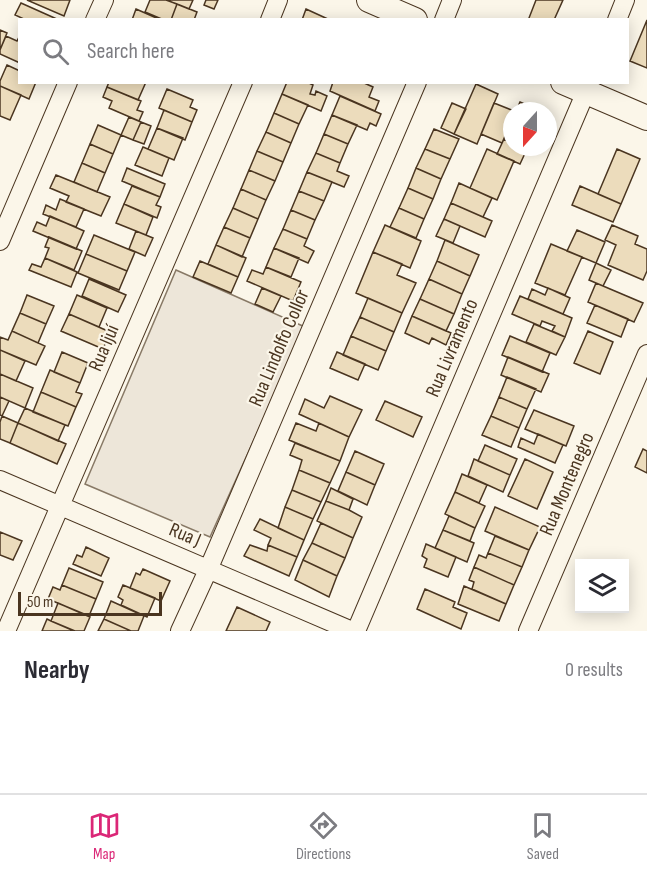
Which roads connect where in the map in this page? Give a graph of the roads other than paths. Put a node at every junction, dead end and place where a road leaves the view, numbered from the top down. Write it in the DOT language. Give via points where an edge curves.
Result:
graph roads {
  1 [pos="104,0"];
  2 [pos="278,0"];
  3 [pos="369,0"];
  4 [pos="452,0"];
  5 [pos="625,0"];
  6 [pos="96,18"];
  7 [pos="271,18"];
  8 [pos="410,18"];
  9 [pos="445,18"];
  10 [pos="617,18"];
  11 [pos="67,84"];
  12 [pos="242,84"];
  13 [pos="416,84"];
  14 [pos="587,87"];
  15 [pos="647,118"];
  16 [pos="0,241"];
  17 [pos="647,354"];
  18 [pos="0,480"];
  19 [pos="60,506"];
  20 [pos="208,570"];
  21 [pos="6,631"];
  22 [pos="180,631"];
  23 [pos="354,631"];
  24 [pos="528,631"];
  1 -- 6 [label="street"];
  2 -- 7 [label="street"];
  3 -- 8 [label="main road"];
  4 -- 9 [label="street"];
  5 -- 10 [label="street"];
  11 -- 16 [label="street"];
  12 -- 19 [label="street, Rua Ijuí"];
  13 -- 20 [label="street, Rua Lindolfo Collor"];
  14 -- 15 [label="main road"];
  14 -- 23 [label="street, Rua Livramento"];
  17 -- 24 [label="street, Rua Montenegro"];
  18 -- 19 [label="street, Rua J"];
  19 -- 20 [label="street, Rua J"];
  19 -- 21 [label="street, Rua Ijuí"];
  20 -- 22 [label="street, Rua Lindolfo Collor"];
  20 -- 23 [label="street, Rua J"];
}
